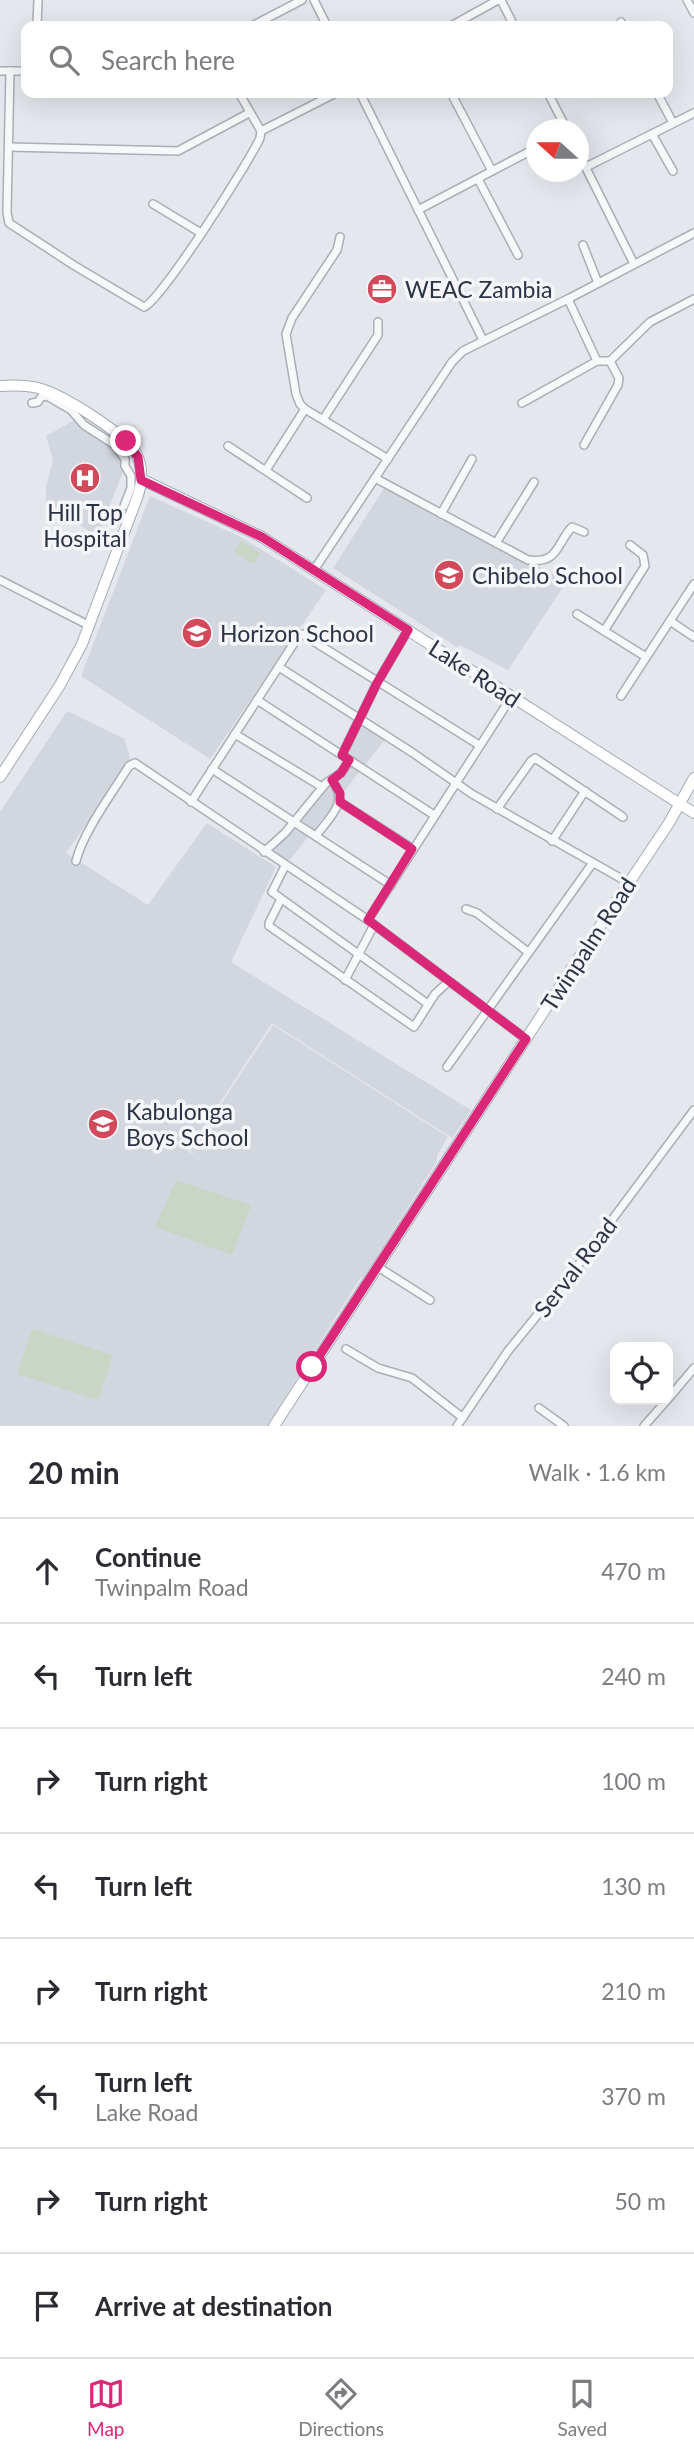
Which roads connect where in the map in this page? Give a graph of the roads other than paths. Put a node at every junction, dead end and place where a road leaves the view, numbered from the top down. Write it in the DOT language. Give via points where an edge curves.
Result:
graph roads {
  1 [pos="38,0"];
  2 [pos="302,0"];
  3 [pos="314,0"];
  4 [pos="499,0"];
  5 [pos="687,0"];
  6 [pos="694,13"];
  7 [pos="37,21"];
  8 [pos="262,21"];
  9 [pos="324,21"];
  10 [pos="460,21"];
  11 [pos="511,21"];
  12 [pos="0,71"];
  13 [pos="10,71"];
  14 [pos="21,71"];
  15 [pos="242,98"];
  16 [pos="326,98"];
  17 [pos="362,98"];
  18 [pos="454,98"];
  19 [pos="551,98"];
  20 [pos="660,98"];
  21 [pos="249,113"];
  22 [pos="694,113"];
  23 [pos="561,119"];
  24 [pos="673,123"];
  25 [pos="261,131"];
  26 [pos="652,134"];
  27 [pos="9,147"];
  28 [pos="526,154"];
  29 [pos="589,166"];
  30 [pos="673,171"];
  31 [pos="492,172"];
  32 [pos="589,173"];
  33 [pos="478,178"];
  34 [pos="153,204"];
  35 [pos="418,209"];
  36 [pos="201,233"];
  37 [pos="694,233"];
  38 [pos="340,237"];
  39 [pos="583,245"];
  40 [pos="518,255"];
  41 [pos="634,264"];
  42 [pos="598,283"];
  43 [pos="568,299"];
  44 [pos="694,299"];
  45 [pos="378,322"];
  46 [pos="483,341"];
  47 [pos="597,361"];
  48 [pos="610,361"];
  49 [pos="0,386"];
  50 [pos="32,403"];
  51 [pos="522,403"];
  52 [pos="305,409"];
  53 [pos="324,418"];
  54 [pos="584,445"];
  55 [pos="228,446"];
  56 [pos="388,459"];
  57 [pos="472,459"];
  58 [pos="265,470"];
  59 [pos="375,478"];
  60 [pos="141,480"];
  61 [pos="534,482"];
  62 [pos="307,498"];
  63 [pos="124,506"];
  64 [pos="441,514"];
  65 [pos="584,532"];
  66 [pos="496,543"];
  67 [pos="630,545"];
  68 [pos="314,570"];
  69 [pos="0,580"];
  70 [pos="694,584"];
  71 [pos="578,614"];
  72 [pos="670,621"];
  73 [pos="90,626"];
  74 [pos="408,630"];
  75 [pos="604,631"];
  76 [pos="694,637"];
  77 [pos="646,657"];
  78 [pos="279,667"];
  79 [pos="377,683"];
  80 [pos="512,696"];
  81 [pos="621,696"];
  82 [pos="257,700"];
  83 [pos="361,719"];
  84 [pos="235,734"];
  85 [pos="479,745"];
  86 [pos="342,755"];
  87 [pos="349,760"];
  88 [pos="212,769"];
  89 [pos="0,778"];
  90 [pos="332,780"];
  91 [pos="456,781"];
  92 [pos="692,781"];
  93 [pos="322,787"];
  94 [pos="585,791"];
  95 [pos="663,793"];
  96 [pos="191,802"];
  97 [pos="340,802"];
  98 [pos="679,804"];
  99 [pos="497,808"];
  100 [pos="694,814"];
  101 [pos="434,816"];
  102 [pos="623,817"];
  103 [pos="295,821"];
  104 [pos="669,823"];
  105 [pos="316,836"];
  106 [pos="552,841"];
  107 [pos="412,849"];
  108 [pos="264,852"];
  109 [pos="76,861"];
  110 [pos="592,864"];
  111 [pos="285,866"];
  112 [pos="629,883"];
  113 [pos="391,885"];
  114 [pos="281,899"];
  115 [pos="466,909"];
  116 [pos="371,922"];
  117 [pos="528,952"];
  118 [pos="360,956"];
  119 [pos="345,981"];
  120 [pos="448,982"];
  121 [pos="428,1004"];
  122 [pos="487,1010"];
  123 [pos="526,1039"];
  124 [pos="447,1067"];
  125 [pos="694,1110"];
  126 [pos="378,1267"];
  127 [pos="430,1300"];
  128 [pos="346,1349"];
  129 [pos="694,1368"];
  130 [pos="673,1392"];
  131 [pos="662,1405"];
  132 [pos="539,1408"];
  133 [pos="463,1418"];
  134 [pos="274,1426"];
  135 [pos="457,1426"];
  136 [pos="564,1426"];
  137 [pos="644,1426"];
  1 -- 7 [label="street"];
  2 -- 8 [label="street"];
  3 -- 9 [label="street"];
  4 -- 10 [label="street"];
  4 -- 11 [label="street"];
  5 -- 6 [label="street"];
  12 -- 13 [label="street"];
  13 -- 14 [label="street"];
  13 -- 27 [label="street"];
  15 -- 21 [label="street"];
  16 -- 25 [label="street"];
  17 -- 35 [label="street"];
  18 -- 31 [label="street"];
  19 -- 23 [label="street"];
  20 -- 24 [label="street"];
  21 -- 25 [label="street"];
  21 -- 27 [label="street" via="178,151"];
  22 -- 24 [label="street"];
  24 -- 26 [label="street"];
  25 -- 36 [label="street"];
  26 -- 29 [label="street"];
  26 -- 30 [label="street"];
  27 -- 36 [label="street" via="9,223 139,306 150,306"];
  28 -- 31 [label="street"];
  31 -- 33 [label="street"];
  32 -- 41 [label="street"];
  33 -- 35 [label="street"];
  33 -- 40 [label="street"];
  34 -- 36 [label="street"];
  35 -- 46 [label="street"];
  37 -- 41 [label="street"];
  38 -- 52 [label="street" via="337,250 286,334 296,394"];
  39 -- 42 [label="street"];
  41 -- 42 [label="street"];
  42 -- 43 [label="street"];
  43 -- 46 [label="street"];
  43 -- 47 [label="street"];
  44 -- 48 [label="street" via="650,322"];
  45 -- 53 [label="street" via="378,335"];
  46 -- 56 [label="street" via="452,362"];
  47 -- 48 [label="street"];
  47 -- 51 [label="street"];
  48 -- 54 [label="street" via="618,384"];
  49 -- 60 [label="main road" via="51,392 99,421 131,446 138,457"];
  50 -- 63 [label="street" via="47,397 115,445 131,476"];
  52 -- 53 [label="street"];
  52 -- 58 [label="street"];
  53 -- 56 [label="street"];
  55 -- 58 [label="street"];
  56 -- 59 [label="street"];
  57 -- 64 [label="street"];
  58 -- 62 [label="street"];
  59 -- 64 [label="street"];
  59 -- 68 [label="street"];
  60 -- 68 [label="main road, Lake Road" via="233,522"];
  60 -- 73 [label="main road"];
  61 -- 66 [label="street"];
  64 -- 66 [label="street"];
  65 -- 66 [label="street" via="572,527 551,557 537,561"];
  67 -- 75 [label="street" via="643,555 645,566"];
  68 -- 74 [label="main road, Lake Road"];
  69 -- 73 [label="street"];
  70 -- 72 [label="street"];
  71 -- 75 [label="street"];
  72 -- 76 [label="street"];
  72 -- 77 [label="street"];
  73 -- 89 [label="main road" via="65,676"];
  74 -- 79 [label="street"];
  74 -- 80 [label="main road, Lake Road"];
  75 -- 77 [label="street"];
  77 -- 81 [label="street"];
  78 -- 79 [label="street" via="304,635"];
  78 -- 82 [label="street"];
  78 -- 83 [label="street"];
  79 -- 83 [label="street"];
  79 -- 85 [label="street"];
  80 -- 85 [label="street"];
  80 -- 95 [label="main road, Lake Road"];
  82 -- 84 [label="street"];
  82 -- 86 [label="street"];
  83 -- 86 [label="street"];
  83 -- 91 [label="street"];
  84 -- 88 [label="street"];
  84 -- 93 [label="street"];
  85 -- 91 [label="street"];
  86 -- 87 [label="street"];
  87 -- 90 [label="street"];
  87 -- 101 [label="street"];
  88 -- 96 [label="street"];
  88 -- 103 [label="street"];
  90 -- 93 [label="street"];
  90 -- 97 [label="street"];
  91 -- 99 [label="street"];
  91 -- 101 [label="street"];
  92 -- 95 [label="main road" via="677,792"];
  92 -- 98 [label="main road, Twinpalm Road"];
  93 -- 103 [label="street"];
  94 -- 99 [label="street" via="533,758"];
  94 -- 102 [label="street"];
  94 -- 106 [label="street"];
  95 -- 98 [label="main road, Lake Road"];
  96 -- 108 [label="street"];
  96 -- 109 [label="street" via="132,764"];
  97 -- 105 [label="street"];
  97 -- 107 [label="street"];
  98 -- 100 [label="main road, Lake Road"];
  98 -- 104 [label="main road, Twinpalm Road"];
  99 -- 106 [label="street"];
  100 -- 104 [label="main road"];
  101 -- 107 [label="street"];
  103 -- 105 [label="street"];
  103 -- 108 [label="street"];
  104 -- 112 [label="main road, Twinpalm Road"];
  105 -- 113 [label="street"];
  106 -- 110 [label="street"];
  107 -- 113 [label="street"];
  108 -- 111 [label="street"];
  110 -- 112 [label="street"];
  110 -- 117 [label="street"];
  111 -- 114 [label="street" via="272,889"];
  111 -- 116 [label="street"];
  112 -- 123 [label="main road, Twinpalm Road"];
  113 -- 116 [label="street"];
  114 -- 118 [label="street"];
  114 -- 119 [label="street" via="270,926"];
  115 -- 117 [label="street"];
  116 -- 118 [label="street"];
  116 -- 120 [label="street"];
  117 -- 122 [label="street"];
  118 -- 119 [label="street"];
  118 -- 121 [label="street"];
  119 -- 121 [label="street" via="414,1027"];
  120 -- 121 [label="street"];
  120 -- 122 [label="street"];
  122 -- 123 [label="street"];
  122 -- 124 [label="street"];
  123 -- 126 [label="main road, Twinpalm Road"];
  125 -- 133 [label="street, Serval Road" via="508,1351"];
  126 -- 127 [label="street"];
  126 -- 134 [label="main road, Twinpalm Road"];
  128 -- 133 [label="street" via="378,1368 412,1378"];
  129 -- 130 [label="street"];
  131 -- 137 [label="street"];
  132 -- 136 [label="street"];
  133 -- 135 [label="street, Serval Road"];
}
